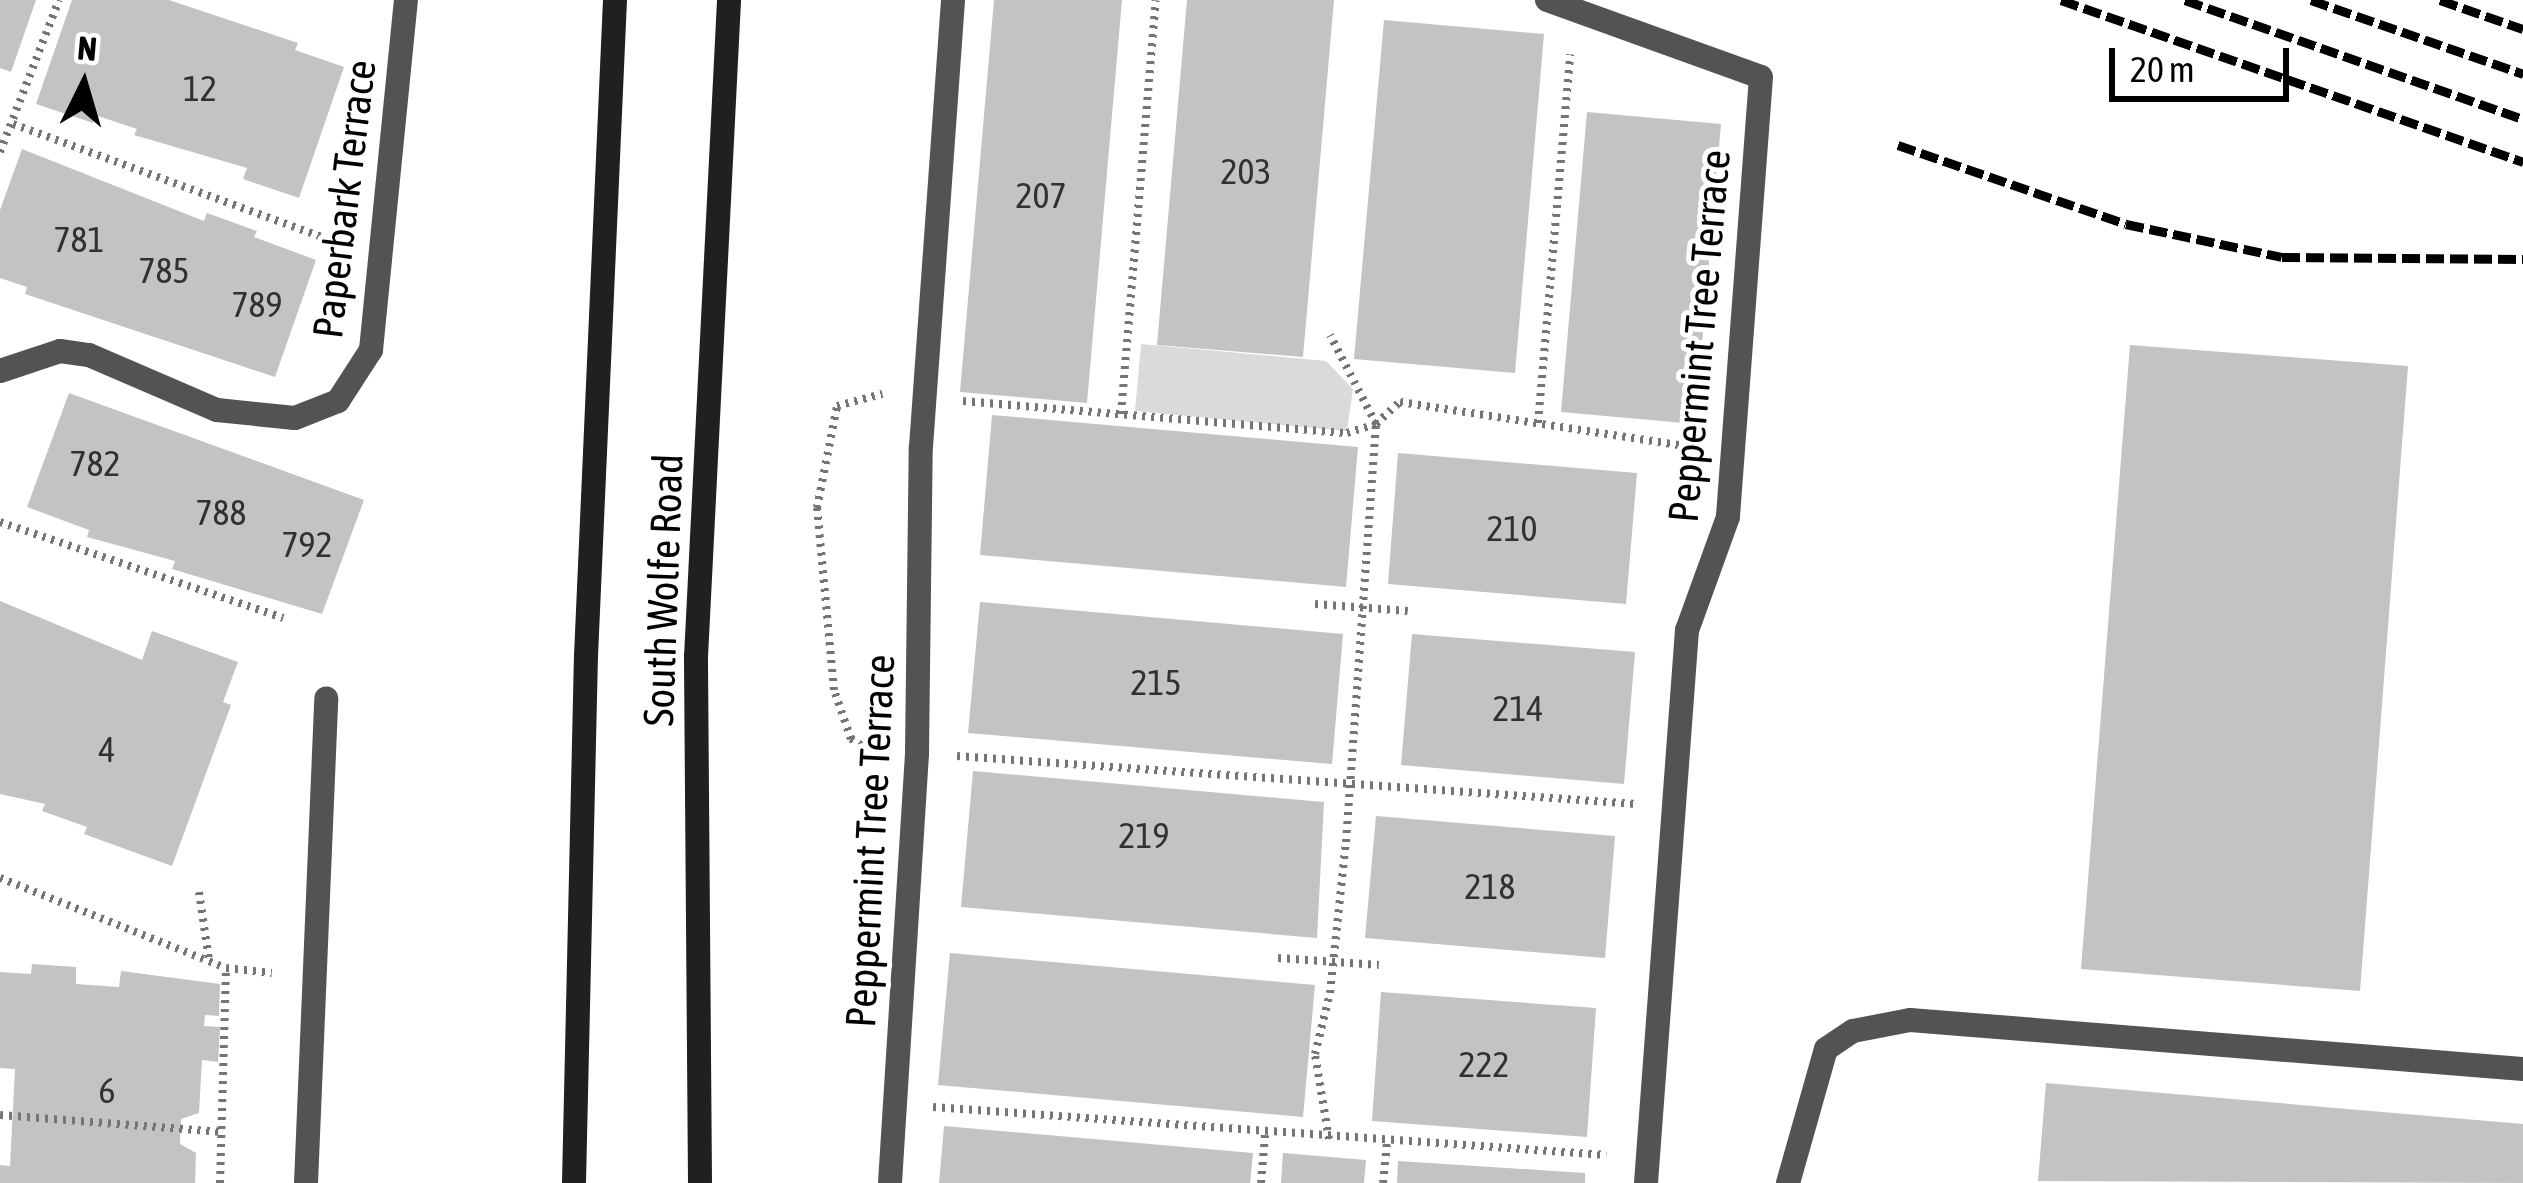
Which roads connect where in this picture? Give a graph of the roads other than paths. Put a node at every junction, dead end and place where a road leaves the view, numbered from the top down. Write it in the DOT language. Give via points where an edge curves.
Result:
graph roads {
  1 [pos="406,0"];
  2 [pos="615,0"];
  3 [pos="730,0"];
  4 [pos="953,0"];
  5 [pos="1547,0"];
  6 [pos="0,371"];
  7 [pos="326,698"];
  8 [pos="2523,1069"];
  9 [pos="1647,1170"];
  10 [pos="306,1183"];
  11 [pos="574,1183"];
  12 [pos="700,1183"];
  13 [pos="890,1183"];
  14 [pos="1788,1183"];
  1 -- 6 [label="street, Paperbark Terrace" via="371,350 338,401 295,418 217,410 89,355 60,351"];
  2 -- 11 [label="main road, South Wolfe Road" via="586,656"];
  3 -- 12 [label="main road, South Wolfe Road" via="696,656"];
  4 -- 13 [label="street, Peppermint Tree Terrace" via="924,398 917,753"];
  5 -- 9 [label="street, Peppermint Tree Terrace" via="1762,77 1728,517 1688,631"];
  7 -- 10 [label="street"];
  8 -- 14 [label="street" via="1910,1020 1853,1030 1826,1049"];
}
